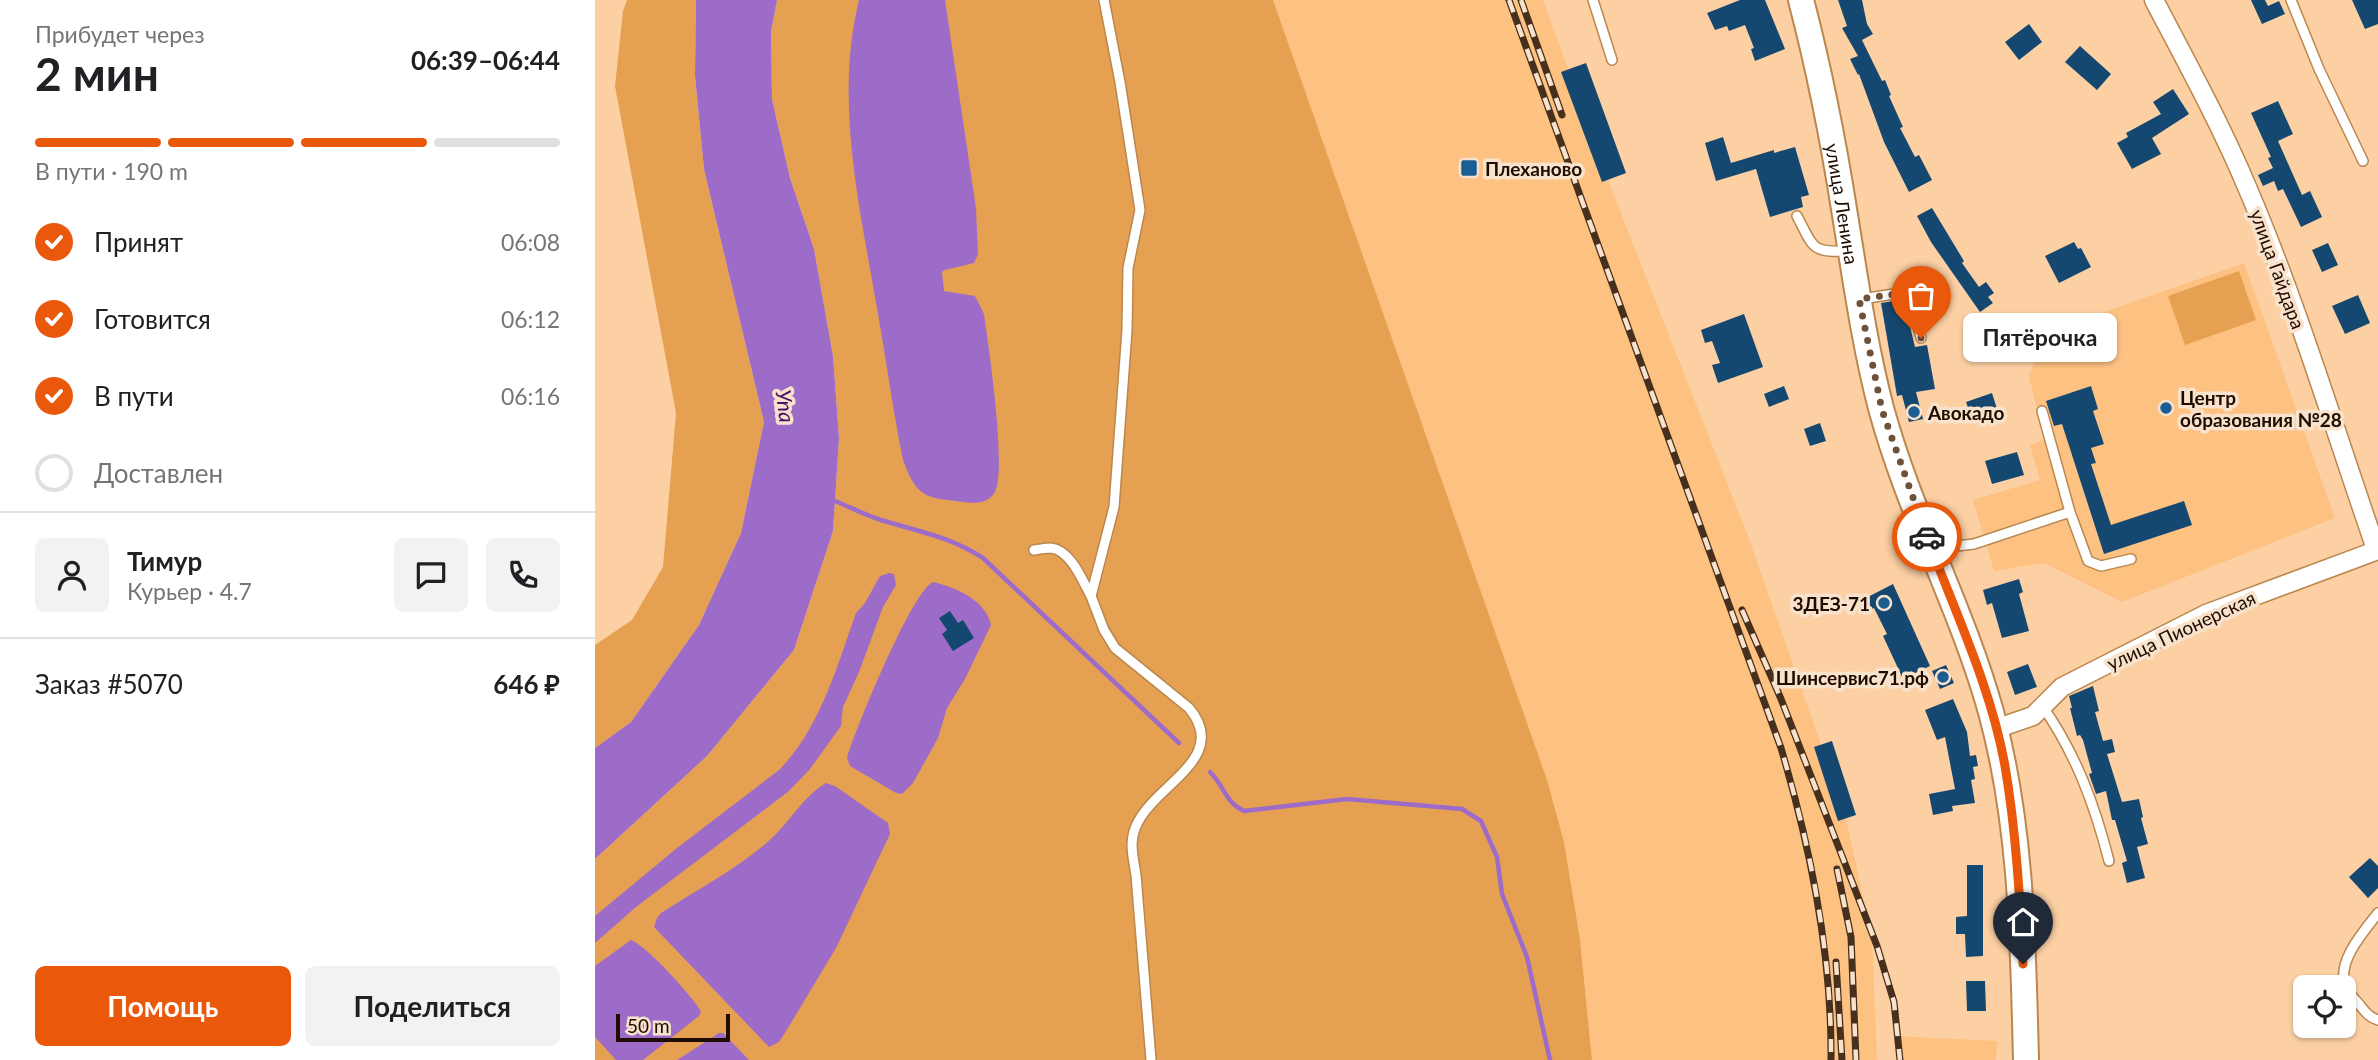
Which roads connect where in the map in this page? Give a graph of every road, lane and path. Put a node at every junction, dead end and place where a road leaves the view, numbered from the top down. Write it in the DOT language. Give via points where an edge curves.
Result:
graph roads {
  1 [pos="1104,0"];
  2 [pos="1593,0"];
  3 [pos="1801,0"];
  4 [pos="2154,0"];
  5 [pos="2291,0"];
  6 [pos="1612,60"];
  7 [pos="2363,161"];
  8 [pos="1797,216"];
  9 [pos="1851,251"];
  10 [pos="1859,299"];
  11 [pos="1921,338"];
  12 [pos="2042,411"];
  13 [pos="2070,512"];
  14 [pos="2377,549"];
  15 [pos="1034,550"];
  16 [pos="1932,552"];
  17 [pos="2130,559"];
  18 [pos="1091,596"];
  19 [pos="2043,707"];
  20 [pos="1995,729"];
  21 [pos="2109,861"];
  22 [pos="2378,913"];
  23 [pos="2378,1020"];
  24 [pos="1151,1060"];
  25 [pos="2026,1060"];
  1 -- 18 [label="lane" via="1140,210 1128,268 1114,507"];
  2 -- 6 [label="lane"];
  3 -- 9 [label="main road, улица Ленина" via="1820,75"];
  4 -- 14 [label="street, улица Гайдара" via="2254,204"];
  5 -- 7 [label="lane"];
  8 -- 9 [label="lane" via="1817,249"];
  9 -- 10 [label="main road, улица Ленина"];
  10 -- 11 [label="lane" via="1910,295"];
  10 -- 16 [label="main road, улица Ленина" via="1882,410"];
  12 -- 13 [label="lane"];
  13 -- 16 [label="lane" via="1974,544"];
  13 -- 17 [label="lane" via="2089,563 2101,566"];
  14 -- 19 [label="street, улица Пионерская" via="2206,614 2062,687"];
  15 -- 18 [label="lane" via="1054,548 1063,554"];
  16 -- 20 [label="main road, улица Ленина"];
  18 -- 24 [label="lane" via="1115,648 1189,708 1203,733 1199,753 1138,821 1131,847"];
  19 -- 20 [label="street, улица Пионерская" via="2033,716"];
  19 -- 21 [label="lane" via="2078,766"];
  20 -- 25 [label="main road, улица Ленина" via="2015,837"];
  22 -- 23 [label="lane" via="2350,955 2344,979 2346,989"];
}
